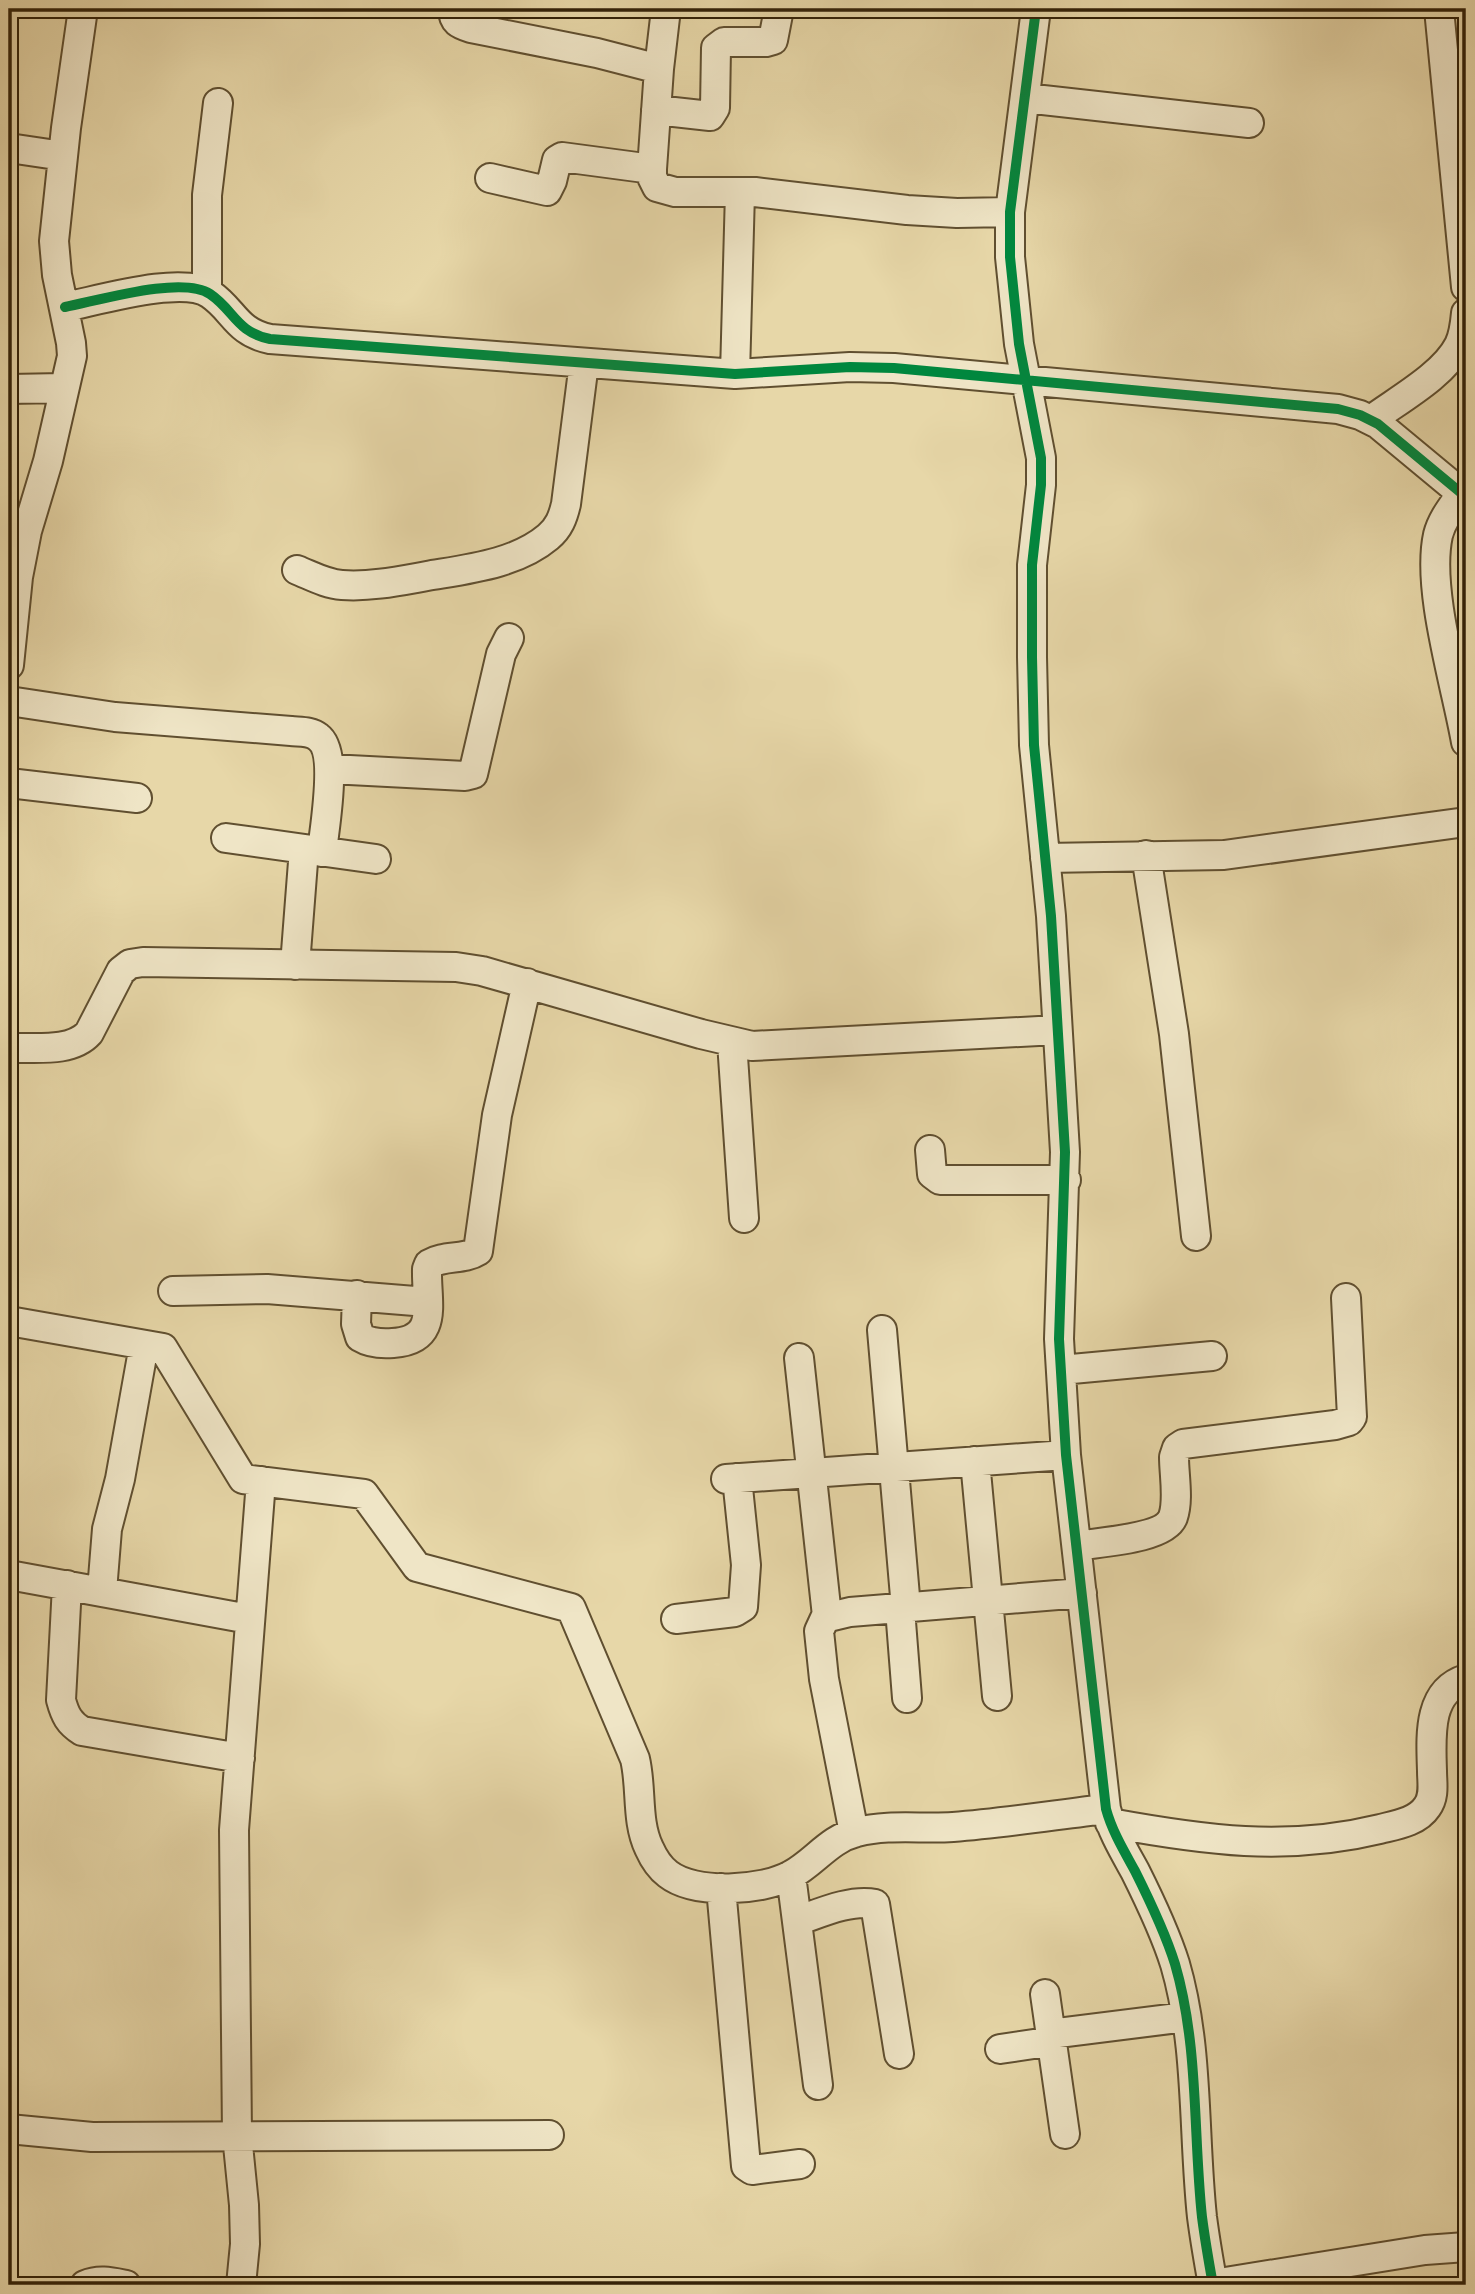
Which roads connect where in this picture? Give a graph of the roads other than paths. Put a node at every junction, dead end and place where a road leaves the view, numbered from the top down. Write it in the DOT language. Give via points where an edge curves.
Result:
graph roads {
  1 [pos="83,9"];
  2 [pos="453,9"];
  3 [pos="666,9"];
  4 [pos="779,9"];
  5 [pos="1036,9"];
  6 [pos="1439,9"];
  7 [pos="659,69"];
  8 [pos="1025,98"];
  9 [pos="218,103"];
  10 [pos="656,110"];
  11 [pos="1249,123"];
  12 [pos="9,148"];
  13 [pos="63,156"];
  14 [pos="652,169"];
  15 [pos="490,178"];
  16 [pos="740,192"];
  17 [pos="1010,212"];
  18 [pos="1466,279"];
  19 [pos="1466,286"];
  20 [pos="207,291"];
  21 [pos="65,307"];
  22 [pos="1466,313"];
  23 [pos="583,363"];
  24 [pos="735,374"];
  25 [pos="1025,379"];
  26 [pos="63,388"];
  27 [pos="9,389"];
  28 [pos="1371,420"];
  29 [pos="1464,495"];
  30 [pos="297,570"];
  31 [pos="12,602"];
  32 [pos="509,638"];
  33 [pos="9,665"];
  34 [pos="9,702"];
  35 [pos="1466,742"];
  36 [pos="330,769"];
  37 [pos="9,783"];
  38 [pos="137,798"];
  39 [pos="1466,822"];
  40 [pos="226,838"];
  41 [pos="312,850"];
  42 [pos="1146,855"];
  43 [pos="1045,858"];
  44 [pos="376,859"];
  45 [pos="295,965"];
  46 [pos="527,983"];
  47 [pos="1057,1030"];
  48 [pos="732,1042"];
  49 [pos="9,1048"];
  50 [pos="930,1150"];
  51 [pos="1066,1180"];
  52 [pos="744,1218"];
  53 [pos="1196,1236"];
  54 [pos="173,1291"];
  55 [pos="357,1295"];
  56 [pos="1346,1298"];
  57 [pos="428,1302"];
  58 [pos="9,1321"];
  59 [pos="882,1329"];
  60 [pos="144,1345"];
  61 [pos="1212,1356"];
  62 [pos="799,1358"];
  63 [pos="1062,1370"];
  64 [pos="1066,1455"];
  65 [pos="975,1461"];
  66 [pos="895,1466"];
  67 [pos="812,1473"];
  68 [pos="261,1481"];
  69 [pos="1077,1546"];
  70 [pos="9,1575"];
  71 [pos="67,1586"];
  72 [pos="102,1591"];
  73 [pos="1082,1593"];
  74 [pos="989,1602"];
  75 [pos="903,1608"];
  76 [pos="827,1616"];
  77 [pos="249,1619"];
  78 [pos="676,1619"];
  79 [pos="1466,1679"];
  80 [pos="997,1696"];
  81 [pos="907,1698"];
  82 [pos="240,1758"];
  83 [pos="1108,1816"];
  84 [pos="853,1833"];
  85 [pos="791,1875"];
  86 [pos="721,1888"];
  87 [pos="797,1922"];
  88 [pos="1045,1994"];
  89 [pos="1186,2017"];
  90 [pos="1052,2038"];
  91 [pos="1000,2049"];
  92 [pos="898,2054"];
  93 [pos="818,2085"];
  94 [pos="9,2129"];
  95 [pos="1065,2134"];
  96 [pos="237,2135"];
  97 [pos="549,2135"];
  98 [pos="800,2164"];
  99 [pos="1466,2246"];
  100 [pos="85,2285"];
  101 [pos="126,2285"];
  102 [pos="241,2285"];
  103 [pos="1213,2285"];
  1 -- 13 [label="street"];
  2 -- 7 [label="street" via="458,24 471,28"];
  3 -- 7 [label="street"];
  4 -- 10 [label="street" via="773,40 724,43 716,48 715,108 710,116"];
  5 -- 8 [label="street"];
  6 -- 18 [label="street"];
  7 -- 10 [label="street"];
  8 -- 11 [label="street"];
  8 -- 17 [label="street"];
  9 -- 20 [label="street" via="207,195"];
  10 -- 14 [label="street"];
  12 -- 13 [label="street"];
  13 -- 21 [label="street" via="54,258"];
  14 -- 15 [label="street" via="562,156 547,191"];
  14 -- 16 [label="street" via="661,190"];
  16 -- 17 [label="street" via="957,213"];
  16 -- 24 [label="street"];
  17 -- 25 [label="street" via="1012,288"];
  18 -- 19 [label="street"];
  20 -- 21 [label="street" via="160,288"];
  20 -- 23 [label="street" via="242,327 270,339"];
  21 -- 26 [label="street" via="72,356"];
  22 -- 28 [label="street" via="1453,355"];
  23 -- 24 [label="street"];
  23 -- 30 [label="street" via="566,505 549,536 503,560 389,583 341,585"];
  24 -- 25 [label="street" via="850,367"];
  25 -- 28 [label="street" via="1338,408"];
  25 -- 43 [label="street" via="1041,458 1031,606 1034,745"];
  26 -- 27 [label="street"];
  26 -- 31 [label="street"];
  28 -- 29 [label="street"];
  29 -- 35 [label="street" via="1439,532 1436,575"];
  31 -- 33 [label="street"];
  32 -- 36 [label="street" via="501,654 473,774"];
  34 -- 36 [label="street" via="115,717 309,733 322,741"];
  36 -- 41 [label="street"];
  37 -- 38 [label="street"];
  39 -- 42 [label="street" via="1224,855"];
  40 -- 41 [label="street"];
  41 -- 44 [label="street"];
  41 -- 45 [label="street"];
  42 -- 43 [label="street"];
  42 -- 53 [label="street" via="1174,1034"];
  43 -- 47 [label="street"];
  45 -- 46 [label="street" via="456,967"];
  45 -- 49 [label="street" via="135,962 117,978 82,1041"];
  46 -- 48 [label="street"];
  46 -- 57 [label="street" via="497,1115 480,1246 473,1254 429,1264"];
  47 -- 48 [label="street" via="767,1046"];
  47 -- 51 [label="street"];
  48 -- 52 [label="street"];
  50 -- 51 [label="street" via="932,1174 940,1180"];
  51 -- 63 [label="street" via="1059,1295"];
  54 -- 55 [label="street" via="267,1289"];
  55 -- 57 [label="street"];
  55 -- 57 [label="street" via="357,1332 376,1343 398,1343 419,1336 428,1319"];
  56 -- 69 [label="street" via="1349,1421 1182,1444 1174,1457 1174,1507 1168,1526 1149,1534"];
  58 -- 60 [label="street"];
  59 -- 66 [label="street"];
  60 -- 68 [label="street" via="163,1348 243,1479"];
  60 -- 72 [label="street" via="107,1528"];
  61 -- 63 [label="street"];
  62 -- 67 [label="street"];
  63 -- 64 [label="street"];
  64 -- 65 [label="street"];
  64 -- 69 [label="street"];
  65 -- 66 [label="street"];
  65 -- 74 [label="street"];
  66 -- 67 [label="street"];
  66 -- 75 [label="street"];
  67 -- 76 [label="street"];
  67 -- 78 [label="street" via="732,1478 746,1565 743,1607 735,1612"];
  68 -- 77 [label="street"];
  68 -- 86 [label="street" via="364,1494 417,1567 571,1608 635,1759 648,1847 667,1874 682,1882"];
  69 -- 73 [label="street"];
  70 -- 71 [label="street"];
  71 -- 72 [label="street"];
  71 -- 82 [label="street" via="61,1700 71,1724 82,1731"];
  72 -- 77 [label="street"];
  73 -- 74 [label="street"];
  73 -- 83 [label="street"];
  74 -- 75 [label="street"];
  74 -- 80 [label="street"];
  75 -- 76 [label="street"];
  75 -- 81 [label="street"];
  76 -- 84 [label="street" via="819,1631 824,1679"];
  77 -- 82 [label="street"];
  79 -- 83 [label="street" via="1452,1685 1438,1702 1431,1731 1431,1801 1407,1822 1324,1840 1266,1843 1204,1839"];
  82 -- 96 [label="street" via="234,1830"];
  83 -- 84 [label="street"];
  83 -- 89 [label="street" via="1167,1941"];
  84 -- 85 [label="street" via="836,1840"];
  85 -- 86 [label="street"];
  85 -- 87 [label="street"];
  86 -- 98 [label="street" via="747,2166 752,2170"];
  87 -- 92 [label="street" via="847,1906 876,1904"];
  87 -- 93 [label="street"];
  88 -- 90 [label="street"];
  89 -- 90 [label="street" via="1062,2032"];
  89 -- 103 [label="street" via="1202,2216"];
  90 -- 91 [label="street"];
  90 -- 95 [label="street"];
  94 -- 96 [label="street" via="92,2137"];
  96 -- 97 [label="street"];
  96 -- 102 [label="street" via="244,2206"];
  99 -- 103 [label="street"];
  100 -- 101 [label="street" via="107,2281"];
}
